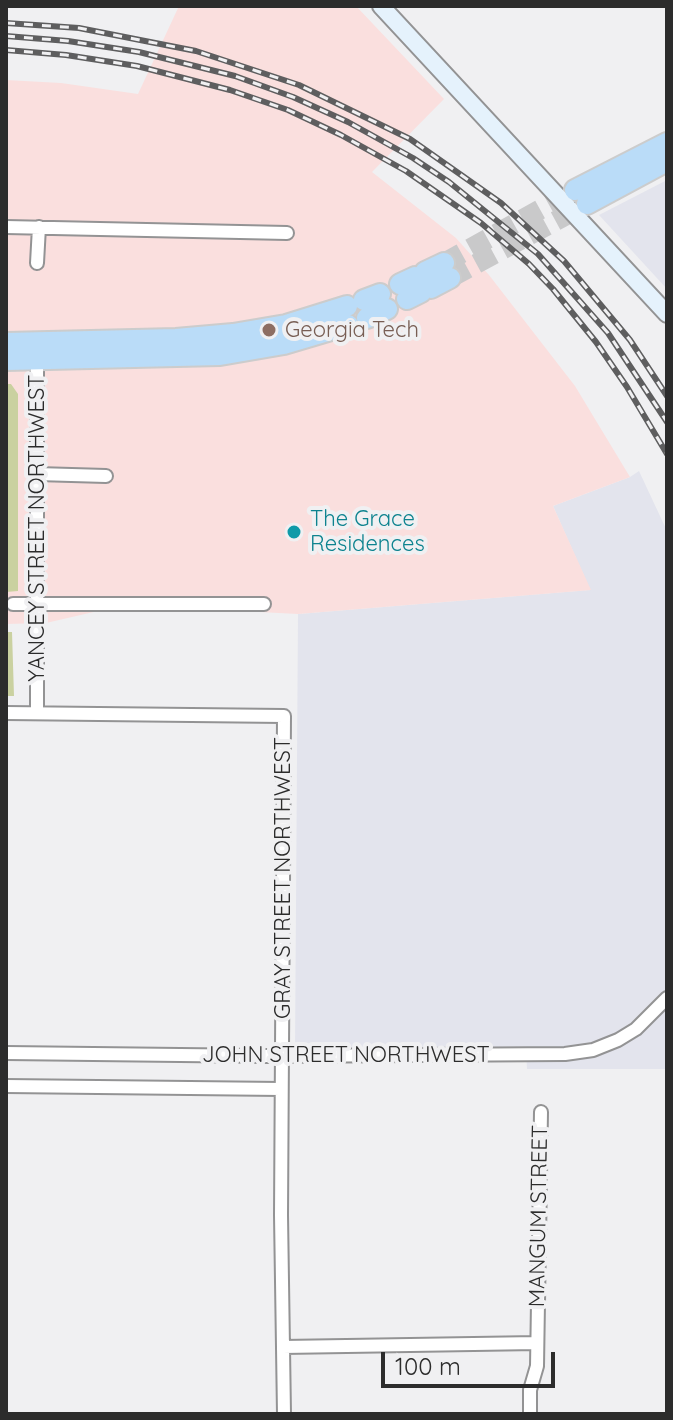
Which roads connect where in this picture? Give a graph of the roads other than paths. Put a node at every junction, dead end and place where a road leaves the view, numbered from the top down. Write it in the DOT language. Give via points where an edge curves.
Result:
graph roads {
  1 [pos="381,6"];
  2 [pos="667,143"];
  3 [pos="667,161"];
  4 [pos="581,205"];
  5 [pos="6,227"];
  6 [pos="39,227"];
  7 [pos="287,233"];
  8 [pos="37,263"];
  9 [pos="447,270"];
  10 [pos="416,285"];
  11 [pos="366,309"];
  12 [pos="667,314"];
  13 [pos="6,343"];
  14 [pos="37,351"];
  15 [pos="6,360"];
  16 [pos="37,474"];
  17 [pos="106,476"];
  18 [pos="39,602"];
  19 [pos="13,604"];
  20 [pos="264,604"];
  21 [pos="6,713"];
  22 [pos="37,713"];
  23 [pos="667,998"];
  24 [pos="6,1053"];
  25 [pos="282,1056"];
  26 [pos="6,1086"];
  27 [pos="281,1089"];
  28 [pos="541,1112"];
  29 [pos="537,1343"];
  30 [pos="283,1347"];
  31 [pos="284,1414"];
  32 [pos="530,1414"];
  1 -- 4 [label="main road"];
  2 -- 4 [label="highway"];
  3 -- 4 [label="highway"];
  4 -- 12 [label="main road"];
  5 -- 6 [label="street"];
  6 -- 7 [label="street"];
  6 -- 8 [label="street"];
  9 -- 10 [label="highway"];
  11 -- 14 [label="highway" via="284,344 220,355"];
  13 -- 14 [label="highway"];
  14 -- 15 [label="highway"];
  14 -- 16 [label="street, YANCEY STREET NORTHWEST"];
  16 -- 17 [label="street"];
  16 -- 18 [label="street, YANCEY STREET NORTHWEST"];
  18 -- 19 [label="street"];
  18 -- 20 [label="street"];
  18 -- 22 [label="street, YANCEY STREET NORTHWEST"];
  21 -- 22 [label="street"];
  22 -- 25 [label="street, GRAY STREET NORTHWEST" via="284,716"];
  23 -- 25 [label="street, JOHN STREET NORTHWEST" via="636,1029 593,1050"];
  24 -- 25 [label="street, JOHN STREET NORTHWEST"];
  25 -- 27 [label="street, GRAY STREET NORTHWEST"];
  26 -- 27 [label="street"];
  27 -- 30 [label="street, GRAY STREET NORTHWEST"];
  28 -- 29 [label="street, MANGUM STREET"];
  29 -- 30 [label="street"];
  29 -- 32 [label="street, MANGUM STREET"];
  30 -- 31 [label="street, GRAY STREET NORTHWEST"];
}
